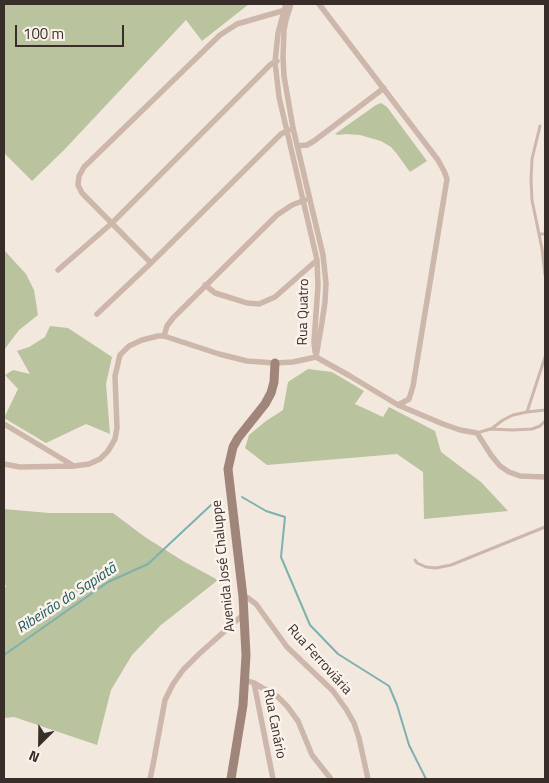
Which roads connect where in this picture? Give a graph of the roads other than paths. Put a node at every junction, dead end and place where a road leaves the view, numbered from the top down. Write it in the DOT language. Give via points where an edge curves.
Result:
graph roads {
  1 [pos="319,4"];
  2 [pos="287,7"];
  3 [pos="283,57"];
  4 [pos="275,62"];
  5 [pos="384,88"];
  6 [pos="540,126"];
  7 [pos="290,129"];
  8 [pos="297,146"];
  9 [pos="306,199"];
  10 [pos="112,223"];
  11 [pos="539,234"];
  12 [pos="545,234"];
  13 [pos="544,250"];
  14 [pos="323,255"];
  15 [pos="317,260"];
  16 [pos="151,263"];
  17 [pos="58,270"];
  18 [pos="545,275"];
  19 [pos="205,285"];
  20 [pos="97,314"];
  21 [pos="164,336"];
  22 [pos="316,357"];
  23 [pos="545,357"];
  24 [pos="275,363"];
  25 [pos="398,405"];
  26 [pos="545,410"];
  27 [pos="527,412"];
  28 [pos="545,421"];
  29 [pos="4,426"];
  30 [pos="490,429"];
  31 [pos="477,433"];
  32 [pos="4,464"];
  33 [pos="74,466"];
  34 [pos="545,478"];
  35 [pos="545,527"];
  36 [pos="415,560"];
  37 [pos="243,597"];
  38 [pos="245,613"];
  39 [pos="249,682"];
  40 [pos="150,779"];
  41 [pos="231,779"];
  42 [pos="273,779"];
  43 [pos="331,779"];
  44 [pos="368,779"];
  1 -- 5 [label="street"];
  2 -- 3 [label="street, Rua Quatro"];
  2 -- 4 [label="street, Rua Quatro" via="278,33"];
  2 -- 10 [label="street" via="237,24 220,36 84,168 78,185 82,193"];
  3 -- 4 [label="street"];
  3 -- 7 [label="street, Rua Quatro"];
  4 -- 7 [label="street, Rua Quatro" via="279,97"];
  4 -- 10 [label="street"];
  5 -- 8 [label="street" via="314,141"];
  5 -- 25 [label="street" via="438,160 447,180 413,386 409,399"];
  6 -- 11 [label="lane" via="530,180"];
  7 -- 8 [label="street, Rua Quatro"];
  7 -- 9 [label="street, Rua Quatro"];
  7 -- 16 [label="street" via="281,134"];
  8 -- 9 [label="street, Rua Quatro"];
  9 -- 14 [label="street, Rua Quatro"];
  9 -- 15 [label="street, Rua Quatro"];
  9 -- 19 [label="street" via="277,215"];
  10 -- 16 [label="street"];
  10 -- 17 [label="street"];
  11 -- 12 [label="lane"];
  11 -- 13 [label="lane"];
  13 -- 18 [label="lane"];
  14 -- 15 [label="street"];
  14 -- 22 [label="street, Rua Quatro" via="325,302"];
  15 -- 19 [label="street" via="275,297 259,304 215,293"];
  15 -- 22 [label="street, Rua Quatro"];
  16 -- 20 [label="street"];
  19 -- 21 [label="street" via="173,318"];
  21 -- 24 [label="street" via="210,352 247,361"];
  21 -- 33 [label="street" via="142,340 120,355 115,376 115,439 100,459"];
  22 -- 24 [label="street"];
  22 -- 25 [label="street"];
  23 -- 27 [label="lane"];
  24 -- 37 [label="street, Avenida José Chaluppe" via="271,393 238,438 228,469"];
  25 -- 31 [label="street" via="443,424"];
  26 -- 27 [label="lane"];
  27 -- 30 [label="lane" via="513,415"];
  28 -- 30 [label="lane" via="532,429"];
  29 -- 33 [label="street"];
  30 -- 31 [label="lane"];
  31 -- 34 [label="street" via="500,466 509,472"];
  32 -- 33 [label="street" via="20,467"];
  35 -- 36 [label="lane" via="451,565 426,567"];
  37 -- 38 [label="street, Avenida José Chaluppe"];
  37 -- 44 [label="street, Rua Ferroviária" via="256,604 287,647 346,708 359,738"];
  38 -- 39 [label="street, Avenida José Chaluppe"];
  38 -- 40 [label="street" via="199,654 173,684 165,700"];
  39 -- 41 [label="street, Avenida José Chaluppe"];
  39 -- 42 [label="street, Rua Canário"];
  39 -- 43 [label="street" via="278,697 287,706 298,721 312,755"];
}
